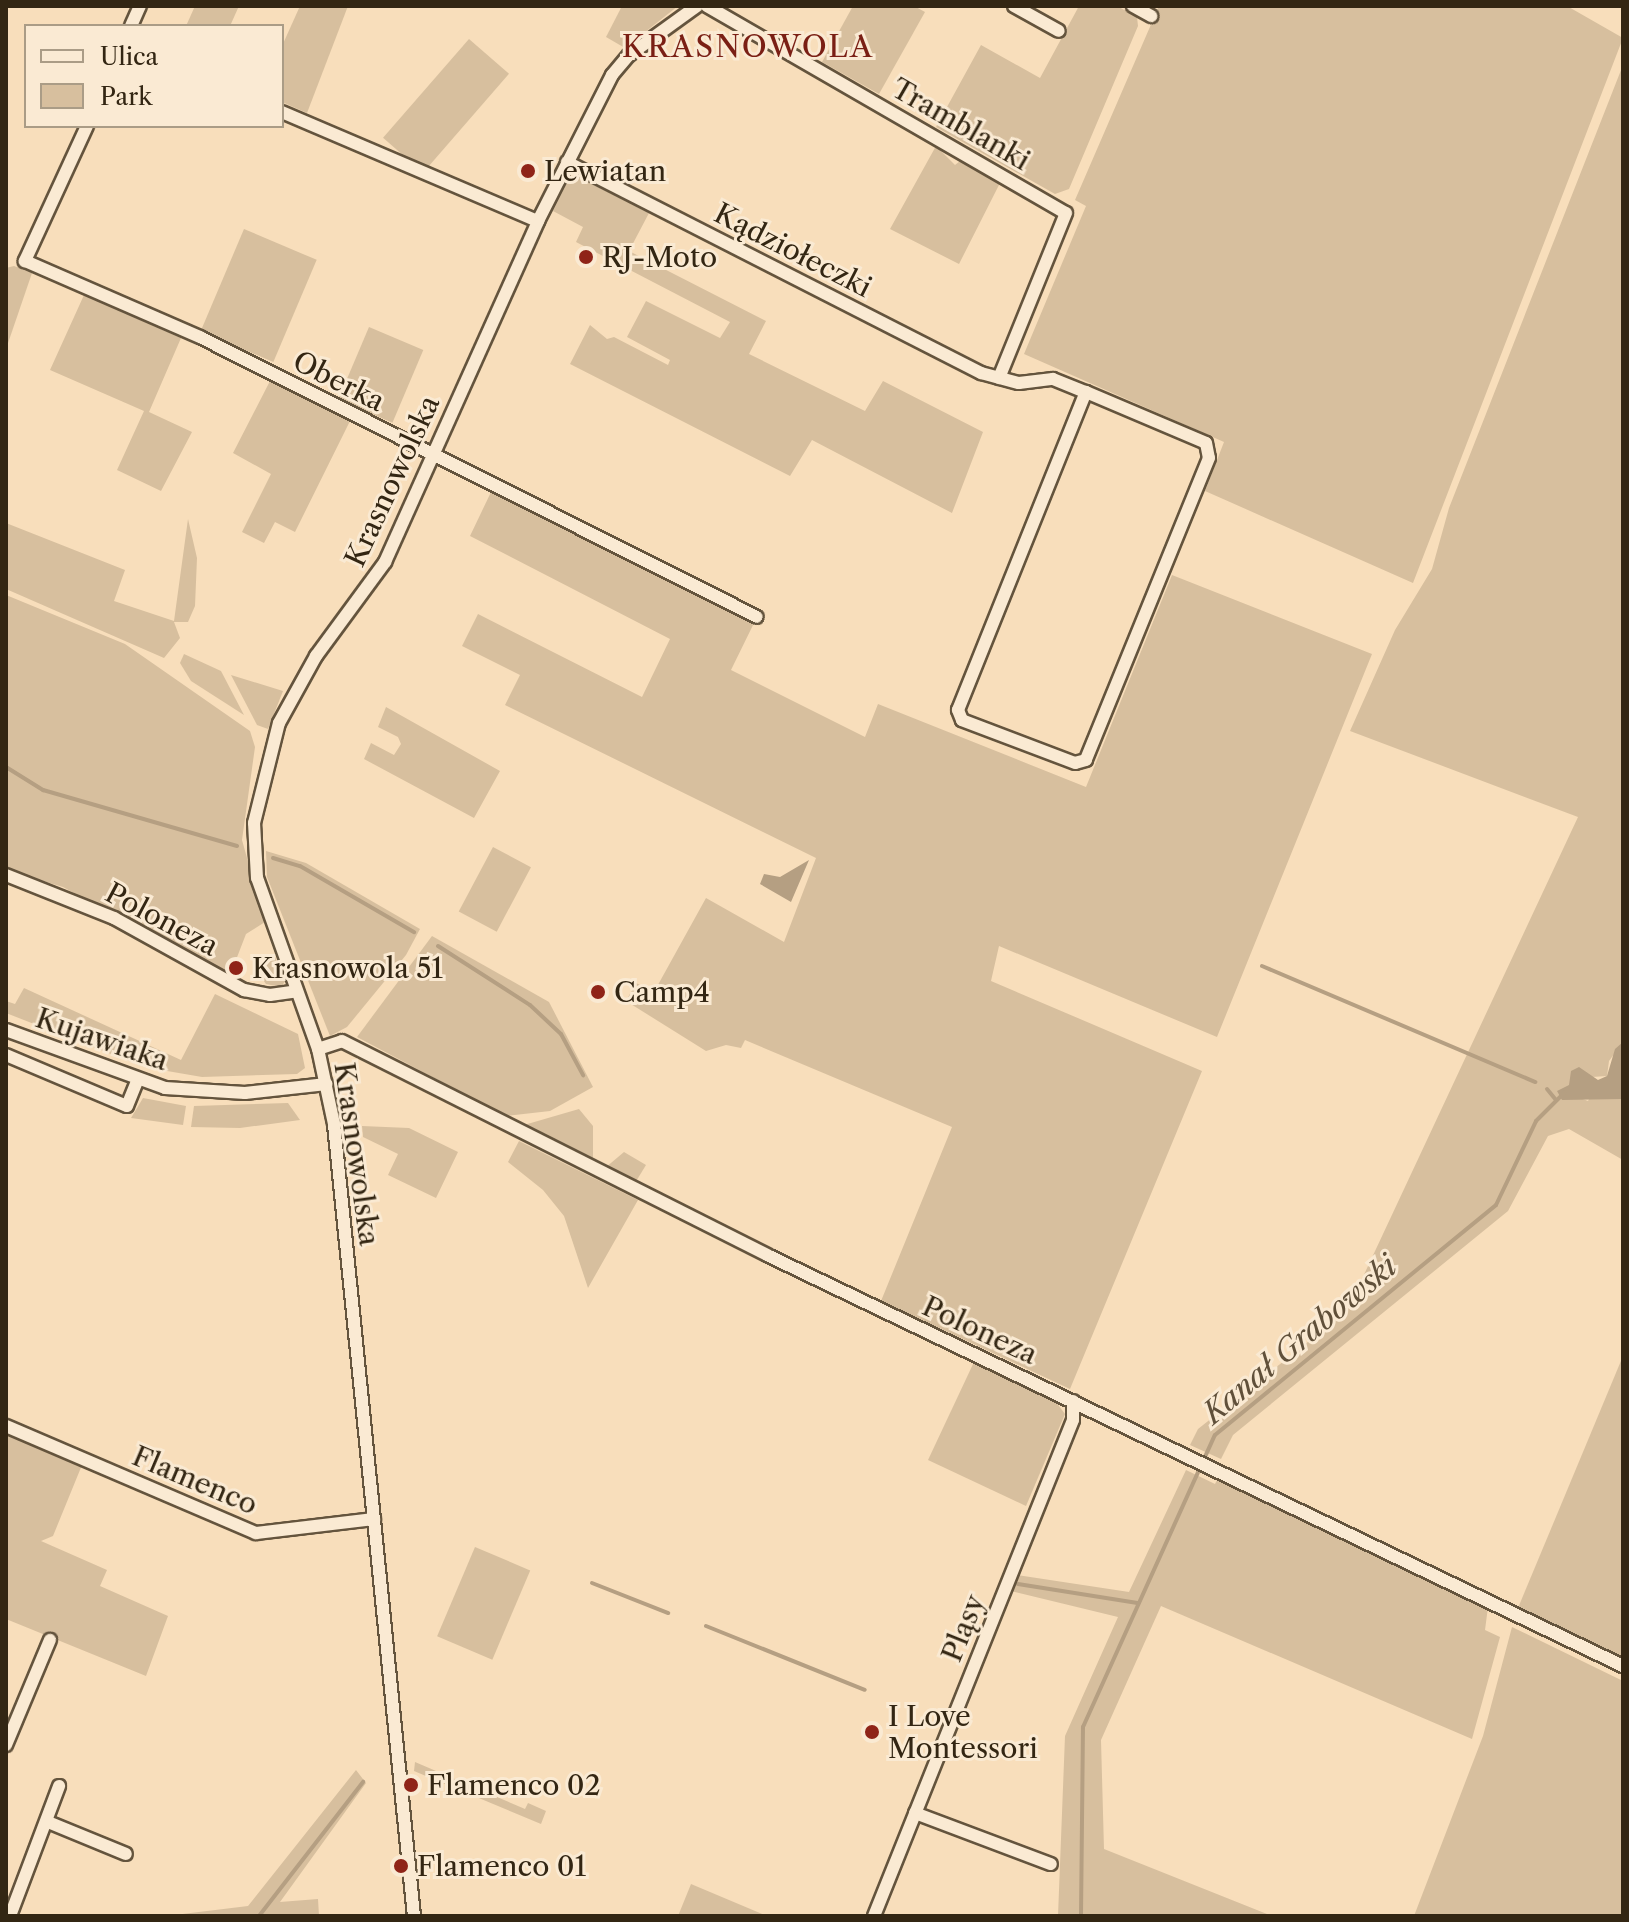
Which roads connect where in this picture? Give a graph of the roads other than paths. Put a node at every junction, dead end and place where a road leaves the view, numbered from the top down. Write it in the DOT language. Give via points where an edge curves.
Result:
graph roads {
  1 [pos="697,6"];
  2 [pos="707,6"];
  3 [pos="1014,6"];
  4 [pos="1133,6"];
  5 [pos="1151,16"];
  6 [pos="1059,31"];
  7 [pos="284,113"];
  8 [pos="86,128"];
  9 [pos="567,162"];
  10 [pos="538,221"];
  11 [pos="999,378"];
  12 [pos="1086,392"];
  13 [pos="433,454"];
  14 [pos="757,617"];
  15 [pos="6,875"];
  16 [pos="297,991"];
  17 [pos="6,1030"];
  18 [pos="318,1049"];
  19 [pos="6,1055"];
  20 [pos="137,1081"];
  21 [pos="327,1084"];
  22 [pos="1073,1401"];
  23 [pos="6,1426"];
  24 [pos="374,1519"];
  25 [pos="50,1640"];
  26 [pos="1623,1666"];
  27 [pos="6,1745"];
  28 [pos="59,1786"];
  29 [pos="915,1813"];
  30 [pos="48,1822"];
  31 [pos="126,1854"];
  32 [pos="1051,1864"];
  33 [pos="10,1916"];
  34 [pos="414,1916"];
  35 [pos="874,1916"];
  1 -- 9 [label="street, Krasnowolska" via="620,65"];
  2 -- 11 [label="street, Tramblanki" via="1066,213"];
  3 -- 6 [label="street"];
  4 -- 5 [label="street"];
  7 -- 10 [label="street"];
  8 -- 13 [label="street, Oberka" via="25,261 200,337"];
  9 -- 10 [label="street, Krasnowolska"];
  9 -- 11 [label="street, Kądziołeczki"];
  10 -- 13 [label="street, Krasnowolska"];
  11 -- 12 [label="street" via="1019,383 1053,379"];
  12 -- 12 [label="street" via="1206,443 1210,451 1086,760 1075,763 962,720 958,710"];
  13 -- 14 [label="street, Oberka"];
  13 -- 16 [label="street, Krasnowolska" via="380,570 303,677 272,744 254,823 254,861"];
  15 -- 16 [label="street, Poloneza" via="114,918 244,990 270,995"];
  16 -- 18 [label="street, Krasnowolska"];
  17 -- 20 [label="street, Kujawiaka"];
  18 -- 21 [label="street, Krasnowolska"];
  18 -- 22 [label="street, Poloneza" via="342,1041 754,1249"];
  19 -- 20 [label="street" via="127,1106"];
  20 -- 21 [label="street, Kujawiaka" via="228,1094"];
  21 -- 24 [label="street, Krasnowolska"];
  22 -- 26 [label="street, Poloneza"];
  22 -- 29 [label="street, Pląsy" via="1073,1420"];
  23 -- 24 [label="street, Flamenco" via="256,1533"];
  24 -- 34 [label="street, Krasnowolska"];
  25 -- 27 [label="street"];
  28 -- 30 [label="street"];
  29 -- 32 [label="street"];
  29 -- 35 [label="street, Pląsy"];
  30 -- 31 [label="street"];
  30 -- 33 [label="street"];
}
